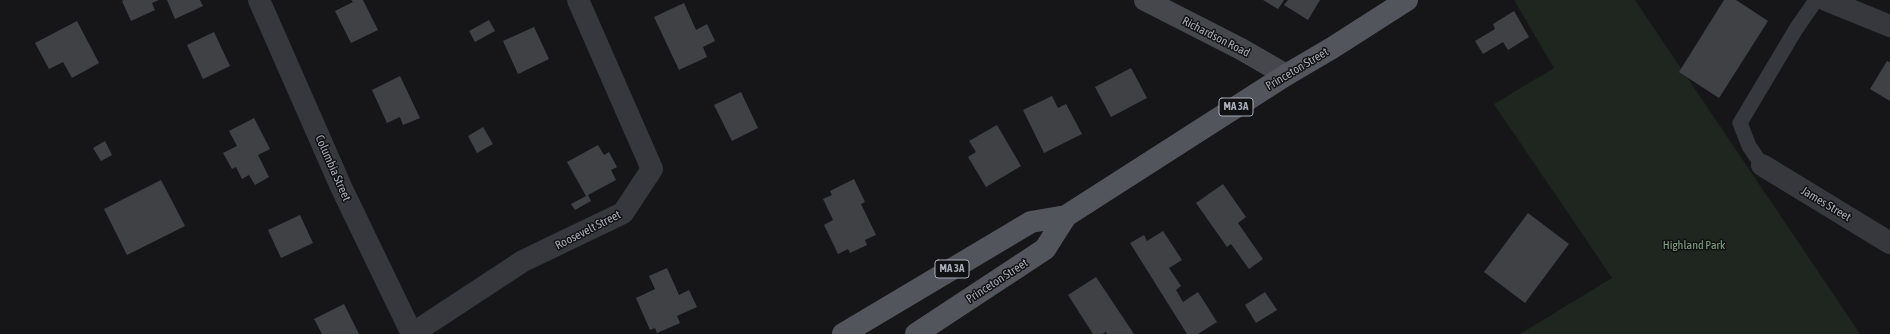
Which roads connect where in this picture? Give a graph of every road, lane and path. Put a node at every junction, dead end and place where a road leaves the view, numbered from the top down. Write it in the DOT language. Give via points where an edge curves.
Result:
graph roads {
  1 [pos="259,0"];
  2 [pos="578,0"];
  3 [pos="1144,0"];
  4 [pos="1407,0"];
  5 [pos="1816,0"];
  6 [pos="1826,0"];
  7 [pos="1890,26"];
  8 [pos="1286,75"];
  9 [pos="1762,165"];
  10 [pos="1066,216"];
  11 [pos="1890,243"];
  12 [pos="928,331"];
  13 [pos="412,334"];
  14 [pos="843,334"];
  1 -- 13 [label="street, Columbia Street" via="342,189"];
  2 -- 13 [label="street, Roosevelt Street" via="652,169 623,214 523,262"];
  3 -- 8 [label="street, Richardson Road"];
  4 -- 8 [label="main road, Princeton Street / MA 3A"];
  5 -- 9 [label="lane" via="1796,28 1740,123 1749,146"];
  6 -- 7 [label="street"];
  8 -- 10 [label="main road, Princeton Street / MA 3A"];
  9 -- 11 [label="street, James Street"];
  10 -- 12 [label="main road, Princeton Street / MA 3A" via="1045,249"];
  10 -- 14 [label="main road, Princeton Street / MA 3A" via="1031,222"];
}
